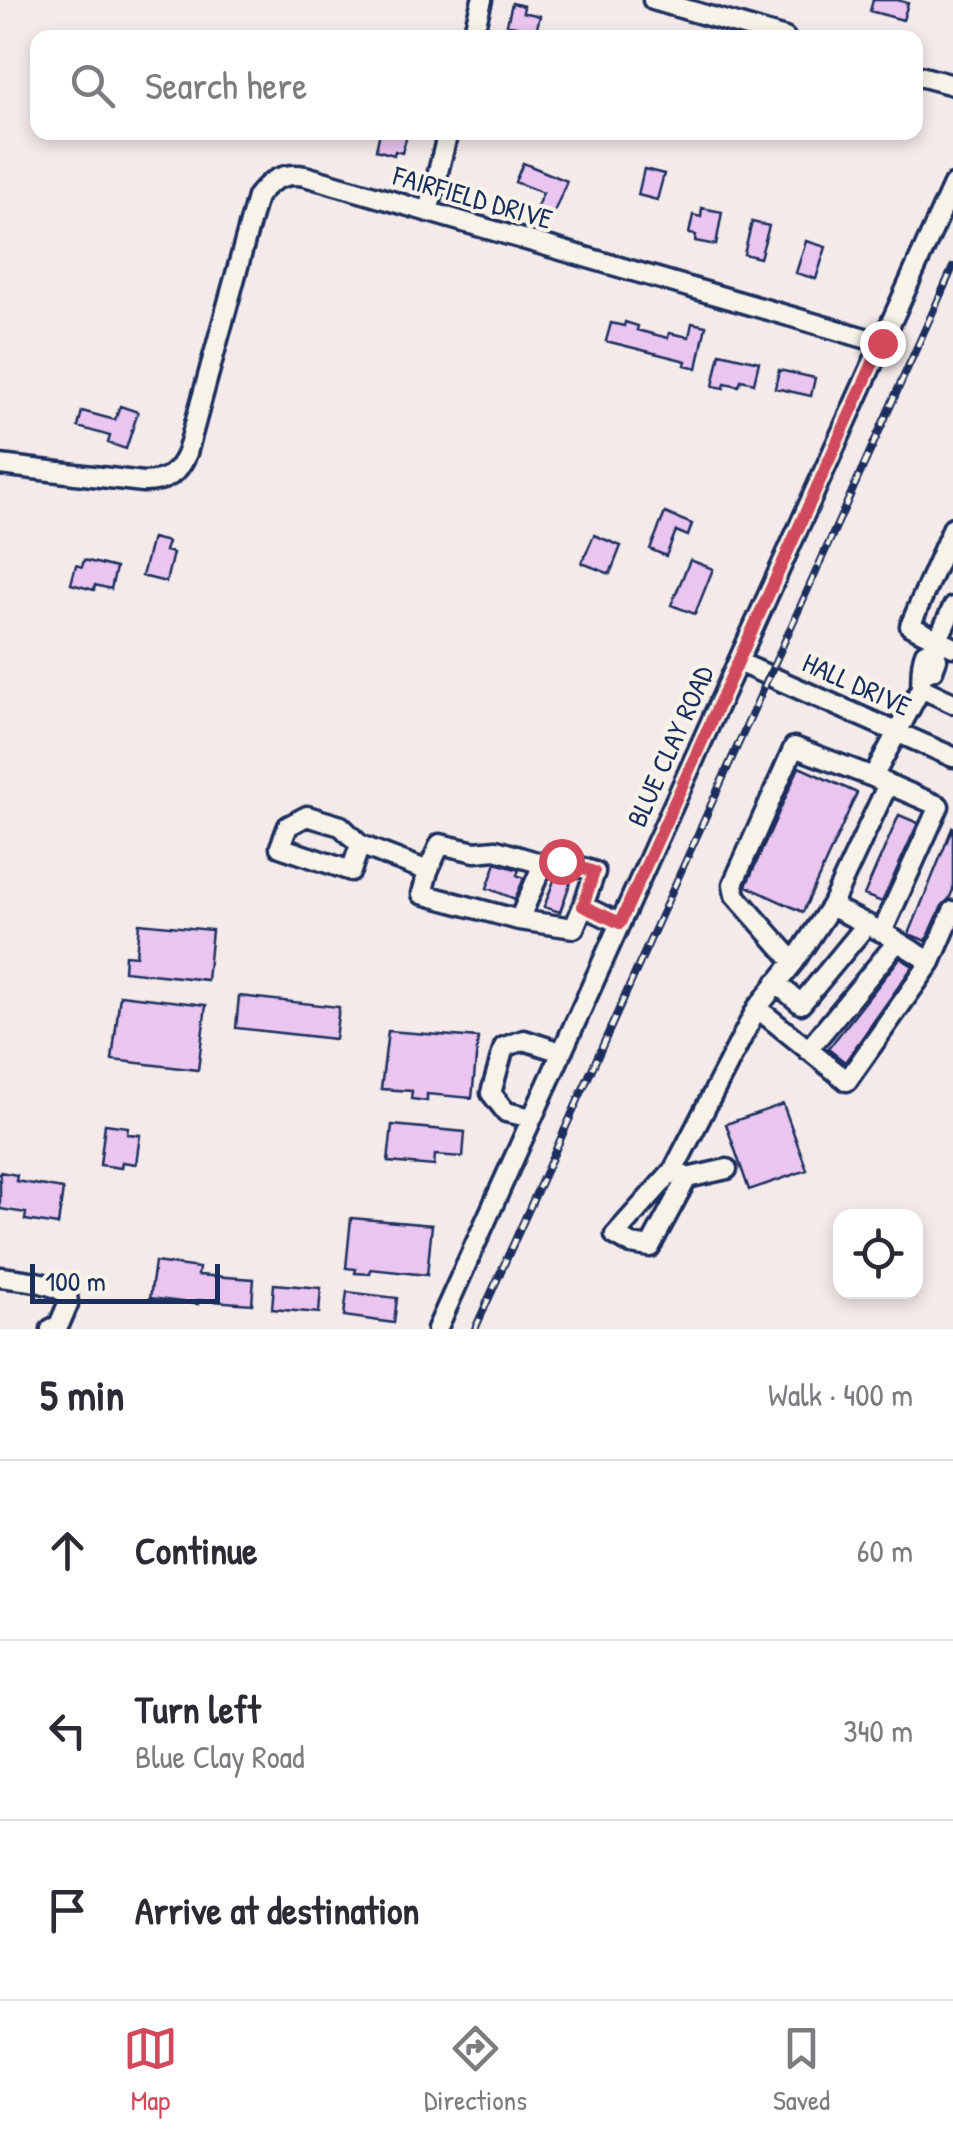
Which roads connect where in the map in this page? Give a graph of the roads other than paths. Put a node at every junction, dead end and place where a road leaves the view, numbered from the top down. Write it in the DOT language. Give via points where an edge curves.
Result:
graph roads {
  1 [pos="482,0"];
  2 [pos="653,0"];
  3 [pos="474,30"];
  4 [pos="757,30"];
  5 [pos="923,76"];
  6 [pos="953,85"];
  7 [pos="446,140"];
  8 [pos="953,186"];
  9 [pos="428,212"];
  10 [pos="882,343"];
  11 [pos="0,465"];
  12 [pos="953,528"];
  13 [pos="953,607"];
  14 [pos="942,646"];
  15 [pos="738,662"];
  16 [pos="922,682"];
  17 [pos="953,703"];
  18 [pos="896,732"];
  19 [pos="953,757"];
  20 [pos="881,780"];
  21 [pos="946,809"];
  22 [pos="360,845"];
  23 [pos="542,864"];
  24 [pos="428,871"];
  25 [pos="583,906"];
  26 [pos="830,906"];
  27 [pos="953,911"];
  28 [pos="519,920"];
  29 [pos="620,923"];
  30 [pos="882,933"];
  31 [pos="794,962"];
  32 [pos="931,962"];
  33 [pos="776,984"];
  34 [pos="756,1008"];
  35 [pos="808,1050"];
  36 [pos="561,1052"];
  37 [pos="532,1118"];
  38 [pos="727,1170"];
  39 [pos="0,1277"];
  40 [pos="51,1329"];
  41 [pos="437,1329"];
  1 -- 3 [label="street"];
  2 -- 4 [label="street"];
  5 -- 6 [label="street"];
  7 -- 9 [label="street"];
  8 -- 10 [label="street, BLUE CLAY ROAD"];
  9 -- 10 [label="street, FAIRFIELD DRIVE"];
  9 -- 11 [label="street, FAIRFIELD DRIVE" via="298,174 269,183 250,217 178,471 153,482"];
  10 -- 15 [label="street, BLUE CLAY ROAD"];
  12 -- 14 [label="street" via="910,626"];
  13 -- 14 [label="street"];
  14 -- 16 [label="street"];
  15 -- 18 [label="street, HALL DRIVE"];
  15 -- 29 [label="street, BLUE CLAY ROAD"];
  16 -- 17 [label="street"];
  16 -- 18 [label="street"];
  18 -- 19 [label="street, HALL DRIVE"];
  18 -- 20 [label="street"];
  20 -- 21 [label="street"];
  20 -- 26 [label="street"];
  20 -- 31 [label="street" via="794,747 733,884 734,895"];
  21 -- 30 [label="street"];
  22 -- 24 [label="street"];
  23 -- 24 [label="street" via="440,844"];
  23 -- 25 [label="street" via="561,861 594,872"];
  23 -- 28 [label="street"];
  24 -- 28 [label="street" via="422,894"];
  25 -- 28 [label="street" via="574,928"];
  25 -- 29 [label="street"];
  26 -- 30 [label="street"];
  26 -- 31 [label="street"];
  27 -- 32 [label="street"];
  29 -- 36 [label="street, BLUE CLAY ROAD"];
  30 -- 32 [label="street"];
  30 -- 33 [label="street" via="801,1004"];
  30 -- 35 [label="street"];
  31 -- 33 [label="street"];
  32 -- 35 [label="street" via="847,1081"];
  33 -- 34 [label="street"];
  34 -- 35 [label="street"];
  34 -- 38 [label="street" via="681,1174"];
  36 -- 37 [label="street, BLUE CLAY ROAD"];
  36 -- 37 [label="street" via="524,1040 504,1048 492,1093 506,1112"];
  37 -- 41 [label="street, BLUE CLAY ROAD"];
  39 -- 40 [label="street" via="67,1294 59,1325"];
}
